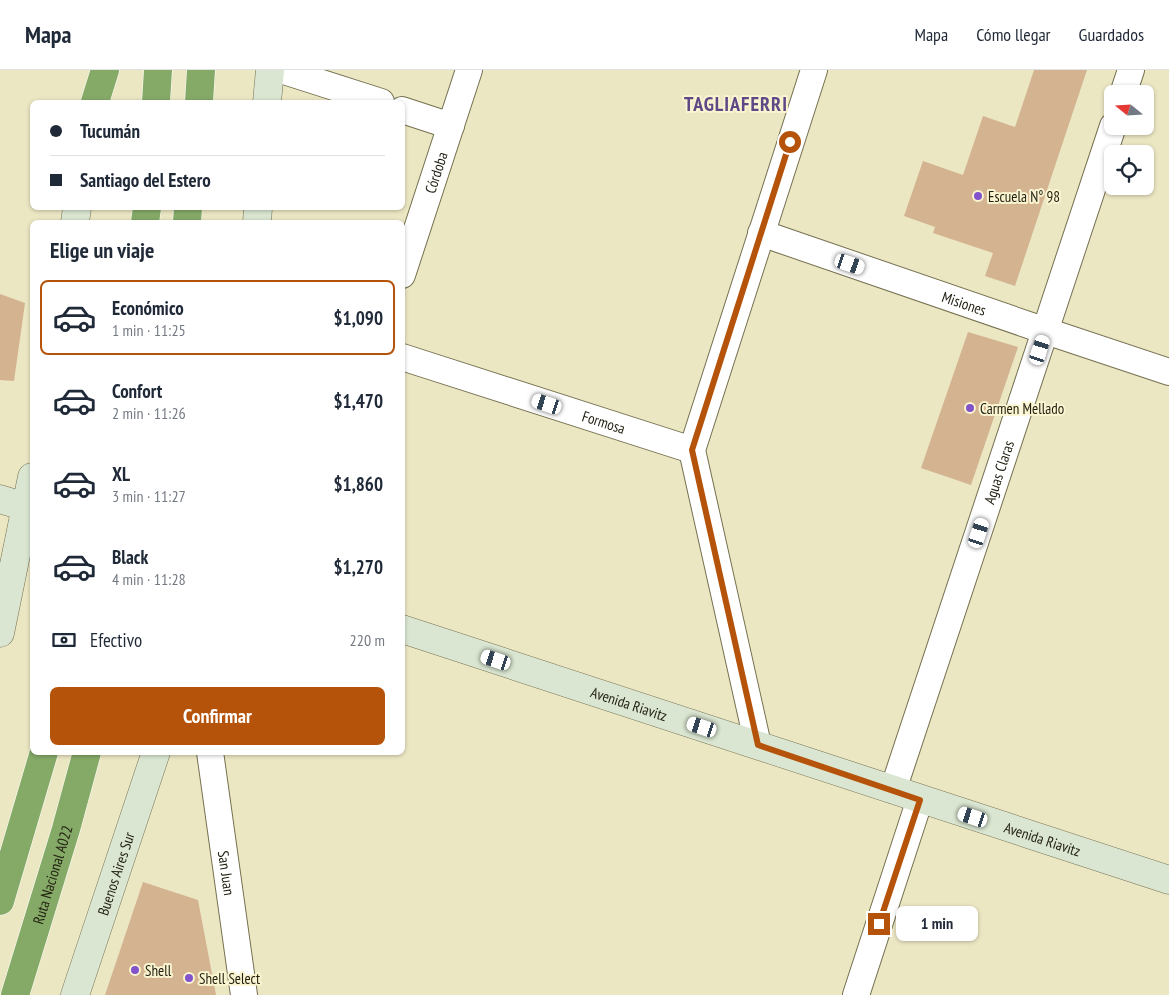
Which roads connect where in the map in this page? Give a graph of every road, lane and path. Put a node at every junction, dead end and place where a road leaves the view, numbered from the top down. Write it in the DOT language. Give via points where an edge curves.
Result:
graph roads {
  1 [pos="92,70"];
  2 [pos="105,70"];
  3 [pos="158,70"];
  4 [pos="201,70"];
  5 [pos="270,70"];
  6 [pos="281,70"];
  7 [pos="469,70"];
  8 [pos="814,70"];
  9 [pos="1131,70"];
  10 [pos="1126,85"];
  11 [pos="89,100"];
  12 [pos="96,100"];
  13 [pos="156,100"];
  14 [pos="199,100"];
  15 [pos="267,100"];
  16 [pos="375,100"];
  17 [pos="405,111"];
  18 [pos="451,126"];
  19 [pos="1110,135"];
  20 [pos="761,233"];
  21 [pos="405,266"];
  22 [pos="1046,331"];
  23 [pos="405,358"];
  24 [pos="1169,372"];
  25 [pos="692,450"];
  26 [pos="0,499"];
  27 [pos="29,508"];
  28 [pos="405,631"];
  29 [pos="0,633"];
  30 [pos="758,745"];
  31 [pos="43,755"];
  32 [pos="86,755"];
  33 [pos="155,755"];
  34 [pos="210,755"];
  35 [pos="893,790"];
  36 [pos="920,800"];
  37 [pos="1169,880"];
  38 [pos="0,901"];
  39 [pos="14,995"];
  40 [pos="75,995"];
  41 [pos="244,995"];
  42 [pos="856,995"];
  1 -- 11 [label="street"];
  2 -- 12 [label="highway"];
  3 -- 13 [label="highway"];
  4 -- 14 [label="highway"];
  5 -- 15 [label="street"];
  6 -- 16 [label="street"];
  7 -- 18 [label="street, Córdoba"];
  8 -- 20 [label="street"];
  9 -- 10 [label="street"];
  17 -- 18 [label="street"];
  18 -- 21 [label="street, Córdoba"];
  19 -- 22 [label="street, Aguas Claras"];
  20 -- 22 [label="street, Misiones"];
  20 -- 25 [label="street"];
  22 -- 24 [label="street, Misiones"];
  22 -- 35 [label="street, Aguas Claras"];
  23 -- 25 [label="street, Formosa"];
  25 -- 30 [label="street"];
  26 -- 27 [label="street"];
  27 -- 29 [label="street"];
  28 -- 30 [label="street, Avenida Riavitz"];
  30 -- 35 [label="street, Avenida Riavitz"];
  31 -- 38 [label="highway"];
  32 -- 39 [label="highway, Ruta Nacional A022" via="58,858"];
  33 -- 40 [label="street, Buenos Aires Sur"];
  34 -- 41 [label="street, San Juan"];
  35 -- 36 [label="street, Avenida Riavitz"];
  36 -- 37 [label="street, Avenida Riavitz"];
  36 -- 42 [label="street"];
}
